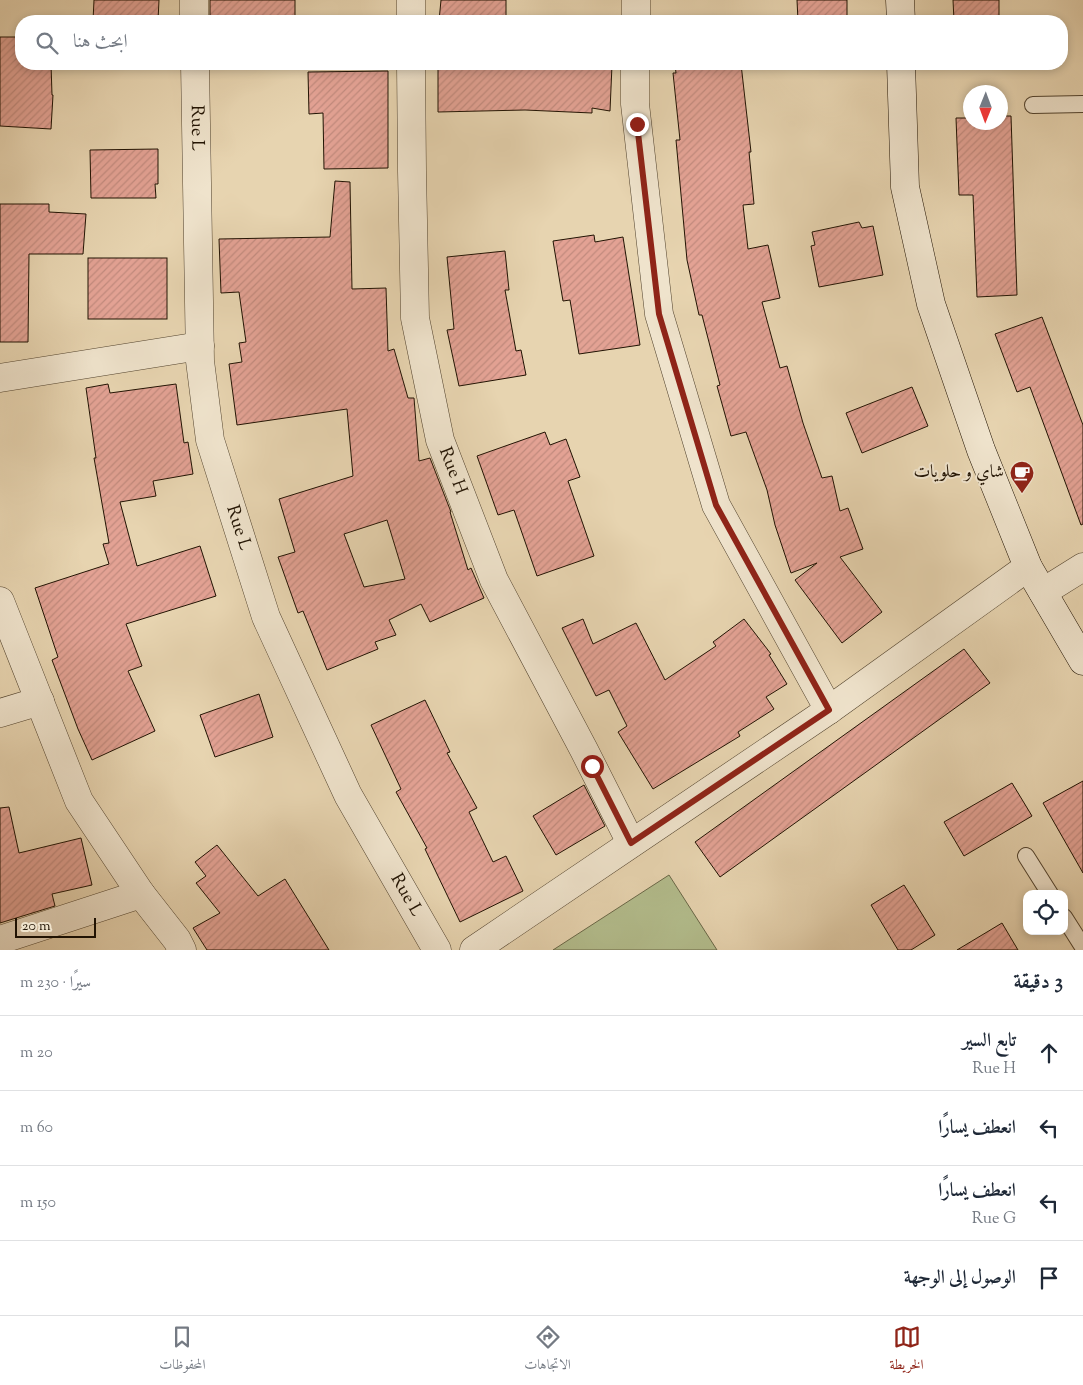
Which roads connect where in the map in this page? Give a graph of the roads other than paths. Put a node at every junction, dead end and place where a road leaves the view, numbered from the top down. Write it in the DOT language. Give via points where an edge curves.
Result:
graph roads {
  1 [pos="194,0"];
  2 [pos="411,0"];
  3 [pos="636,0"];
  4 [pos="900,0"];
  5 [pos="194,15"];
  6 [pos="411,15"];
  7 [pos="636,15"];
  8 [pos="901,15"];
  9 [pos="195,70"];
  10 [pos="412,70"];
  11 [pos="636,70"];
  12 [pos="901,70"];
  13 [pos="1083,104"];
  14 [pos="1033,106"];
  15 [pos="200,346"];
  16 [pos="0,378"];
  17 [pos="1028,567"];
  18 [pos="1083,567"];
  19 [pos="1043,592"];
  20 [pos="0,601"];
  21 [pos="1083,660"];
  22 [pos="40,701"];
  23 [pos="829,710"];
  24 [pos="0,713"];
  25 [pos="631,843"];
  26 [pos="1026,856"];
  27 [pos="1047,890"];
  28 [pos="141,894"];
  29 [pos="1068,923"];
  30 [pos="0,940"];
  31 [pos="1083,947"];
  32 [pos="182,950"];
  33 [pos="437,950"];
  34 [pos="474,950"];
  1 -- 5 [label="street"];
  2 -- 6 [label="street"];
  3 -- 7 [label="street"];
  4 -- 8 [label="street"];
  9 -- 15 [label="street, Rue L"];
  10 -- 25 [label="street, Rue H" via="415,318 440,440 494,580"];
  11 -- 23 [label="street" via="635,104 659,314 716,505"];
  12 -- 17 [label="street" via="905,187 931,304 981,450"];
  13 -- 14 [label="lane"];
  15 -- 16 [label="street"];
  15 -- 33 [label="street, Rue L" via="210,440 266,617 348,795"];
  17 -- 19 [label="street"];
  17 -- 23 [label="street"];
  18 -- 19 [label="street"];
  19 -- 21 [label="street"];
  20 -- 22 [label="street"];
  22 -- 24 [label="street"];
  22 -- 28 [label="street" via="79,801"];
  23 -- 25 [label="street"];
  25 -- 34 [label="street"];
  26 -- 27 [label="lane"];
  28 -- 30 [label="street"];
  28 -- 32 [label="street"];
  29 -- 31 [label="lane"];
}
